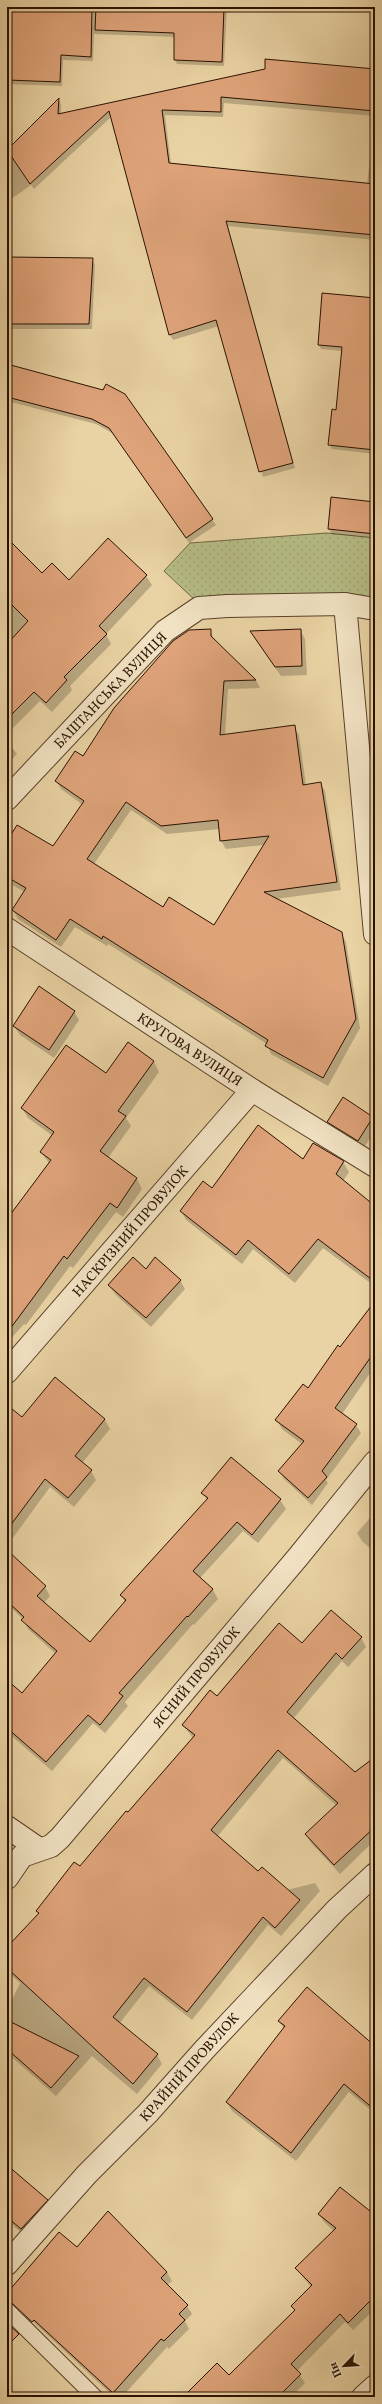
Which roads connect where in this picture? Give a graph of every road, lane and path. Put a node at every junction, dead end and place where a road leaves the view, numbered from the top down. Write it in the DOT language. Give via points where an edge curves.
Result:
graph roads {
  1 [pos="345,604"];
  2 [pos="375,609"];
  3 [pos="7,799"];
  4 [pos="7,929"];
  5 [pos="375,934"];
  6 [pos="252,1090"];
  7 [pos="375,1166"];
  8 [pos="7,1372"];
  9 [pos="375,1462"];
  10 [pos="7,1827"];
  11 [pos="39,1849"];
  12 [pos="375,1874"];
  13 [pos="7,1878"];
  14 [pos="7,2264"];
  15 [pos="7,2310"];
  16 [pos="375,2386"];
  17 [pos="95,2397"];
  18 [pos="364,2397"];
  1 -- 2 [label="street, БАШТАНСЬКА ВУЛИЦЯ"];
  1 -- 3 [label="street, БАШТАНСЬКА ВУЛИЦЯ" via="199,608 165,632"];
  1 -- 5 [label="street"];
  4 -- 6 [label="street, КРУГОВА ВУЛИЦЯ"];
  6 -- 7 [label="street, КРУГОВА ВУЛИЦЯ"];
  6 -- 8 [label="street, НАСКРІЗНИЙ ПРОВУЛОК"];
  9 -- 11 [label="street, ЯСНИЙ ПРОВУЛОК" via="60,1838 52,1846"];
  10 -- 11 [label="street"];
  11 -- 13 [label="street, ЯСНИЙ ПРОВУЛОК" via="22,1856"];
  12 -- 14 [label="street, КРАЙНІЙ ПРОВУЛОК" via="337,1909 148,2113 87,2174"];
  15 -- 17 [label="lane"];
  16 -- 18 [label="street"];
}
